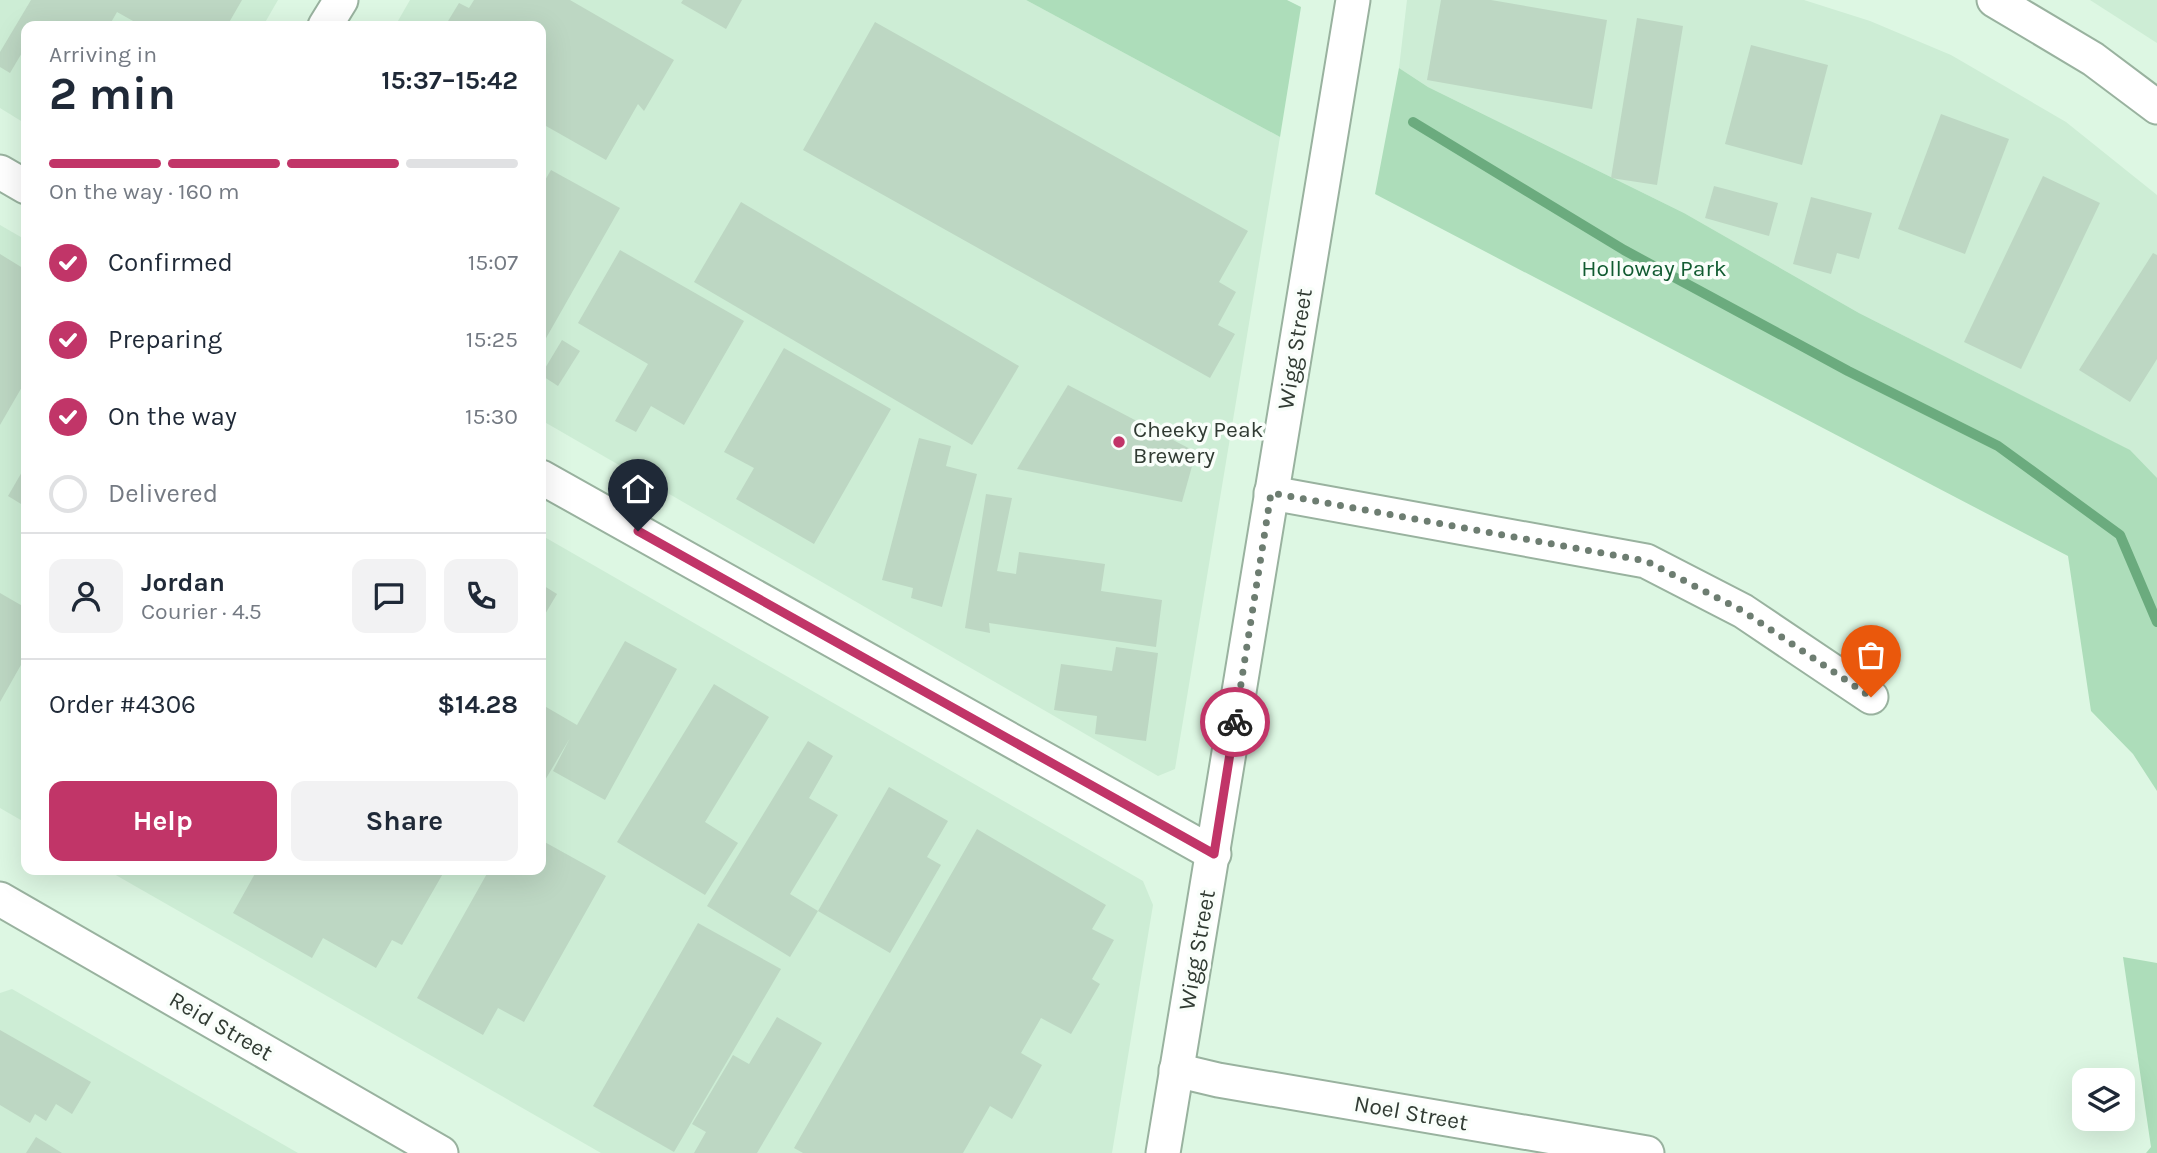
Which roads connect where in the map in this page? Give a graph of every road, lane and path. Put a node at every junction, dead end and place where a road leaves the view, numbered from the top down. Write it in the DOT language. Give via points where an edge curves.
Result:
graph roads {
  1 [pos="341,0"];
  2 [pos="1353,0"];
  3 [pos="1994,0"];
  4 [pos="328,21"];
  5 [pos="2157,107"];
  6 [pos="0,172"];
  7 [pos="21,184"];
  8 [pos="546,480"];
  9 [pos="1271,493"];
  10 [pos="1871,697"];
  11 [pos="1214,854"];
  12 [pos="0,899"];
  13 [pos="1176,1070"];
  14 [pos="441,1153"];
  15 [pos="1163,1153"];
  16 [pos="1647,1153"];
  1 -- 4 [label="street"];
  2 -- 9 [label="street, Wigg Street"];
  3 -- 5 [label="street" via="2093,59"];
  6 -- 7 [label="street"];
  8 -- 11 [label="street"];
  9 -- 10 [label="street" via="1646,561 1743,611"];
  9 -- 11 [label="street, Wigg Street"];
  11 -- 13 [label="street, Wigg Street"];
  12 -- 14 [label="street, Reid Street"];
  13 -- 15 [label="street, Wigg Street"];
  13 -- 16 [label="street, Noel Street"];
}
